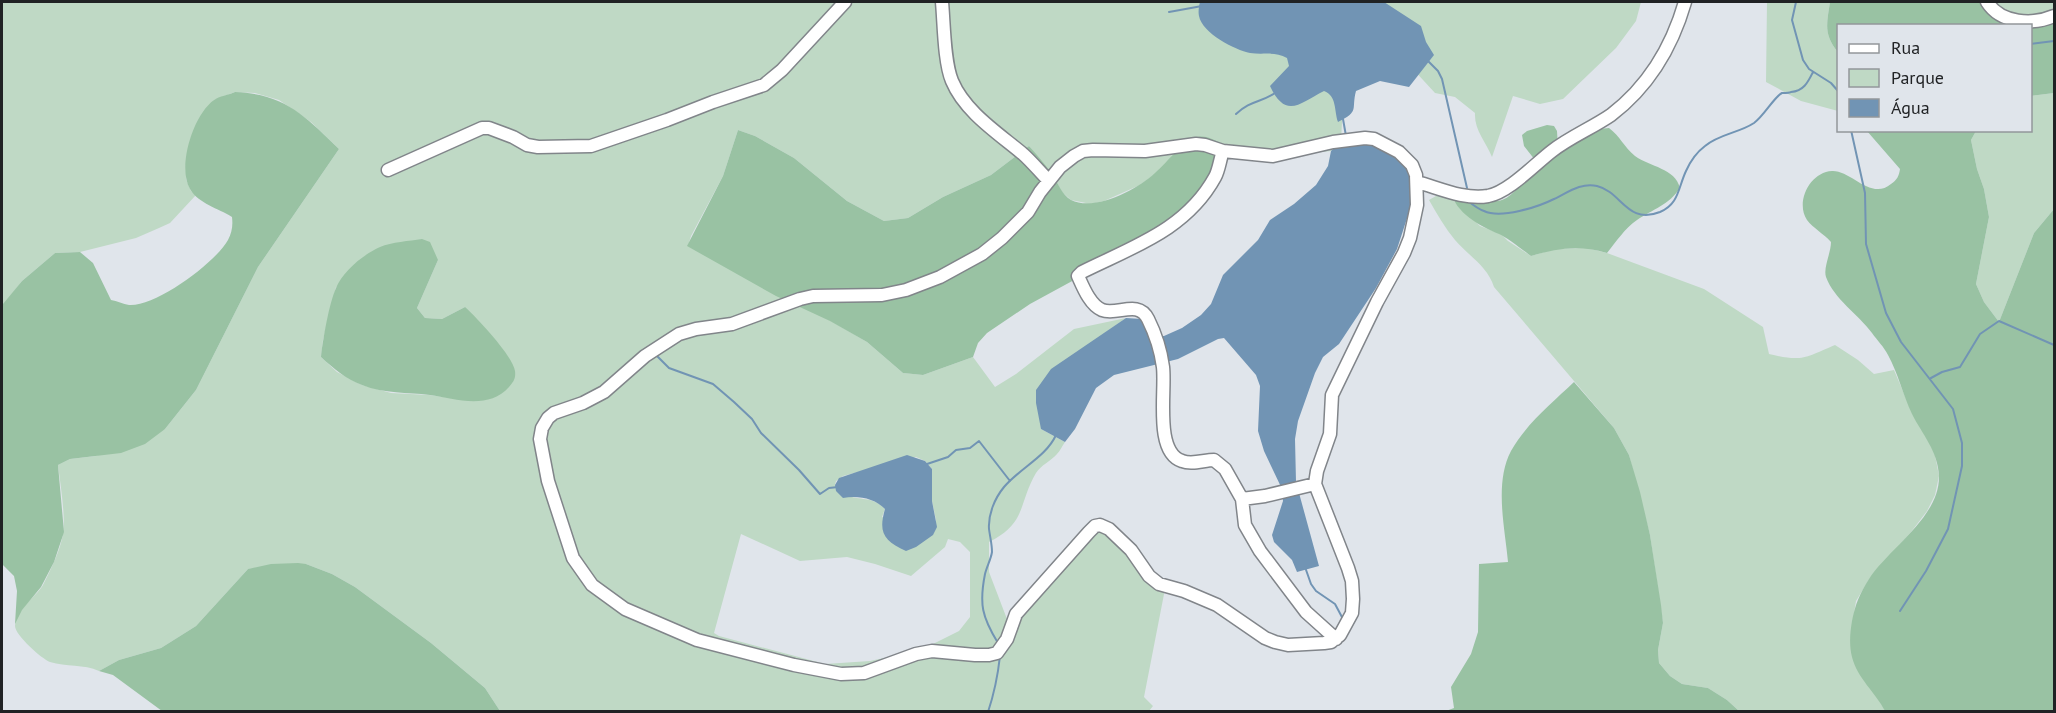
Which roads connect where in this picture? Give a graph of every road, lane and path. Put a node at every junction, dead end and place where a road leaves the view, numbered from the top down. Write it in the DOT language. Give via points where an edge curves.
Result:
graph roads {
  1 [pos="845,2"];
  2 [pos="942,2"];
  3 [pos="1685,2"];
  4 [pos="1987,2"];
  5 [pos="2055,16"];
  6 [pos="1223,151"];
  7 [pos="388,170"];
  8 [pos="1049,181"];
  9 [pos="1417,182"];
  10 [pos="1315,484"];
  11 [pos="1242,499"];
  12 [pos="1336,639"];
  1 -- 7 [label="street" via="760,88 591,146 538,147 482,128"];
  2 -- 8 [label="street" via="949,69 958,92 980,118"];
  3 -- 9 [label="street" via="1660,63 1636,92 1611,115 1554,149 1501,190 1490,195 1463,196"];
  4 -- 5 [label="street" via="2001,15 2022,22"];
  6 -- 8 [label="street" via="1196,144 1145,152 1083,151 1060,167"];
  6 -- 9 [label="street" via="1273,156 1333,142 1374,139 1400,152 1412,165"];
  6 -- 11 [label="street" via="1216,176 1188,213 1161,233 1078,276 1100,309 1131,308 1148,318 1163,364 1164,428 1170,452 1182,461 1214,460 1225,469"];
  8 -- 12 [label="street" via="1028,212 1002,238 940,277 882,295 800,298 732,324 696,328 645,356 604,392 554,413 542,428 540,439 548,481 573,558 592,585 625,609 697,640 794,665 854,675 932,651 997,653 1016,614 1089,532 1100,525 1131,550 1159,584 1217,605 1266,638 1288,645"];
  9 -- 10 [label="street" via="1407,246 1332,395 1330,434"];
  10 -- 11 [label="street"];
  10 -- 12 [label="street" via="1352,582 1352,613"];
  11 -- 12 [label="street" via="1245,525 1260,551 1306,612"];
}
